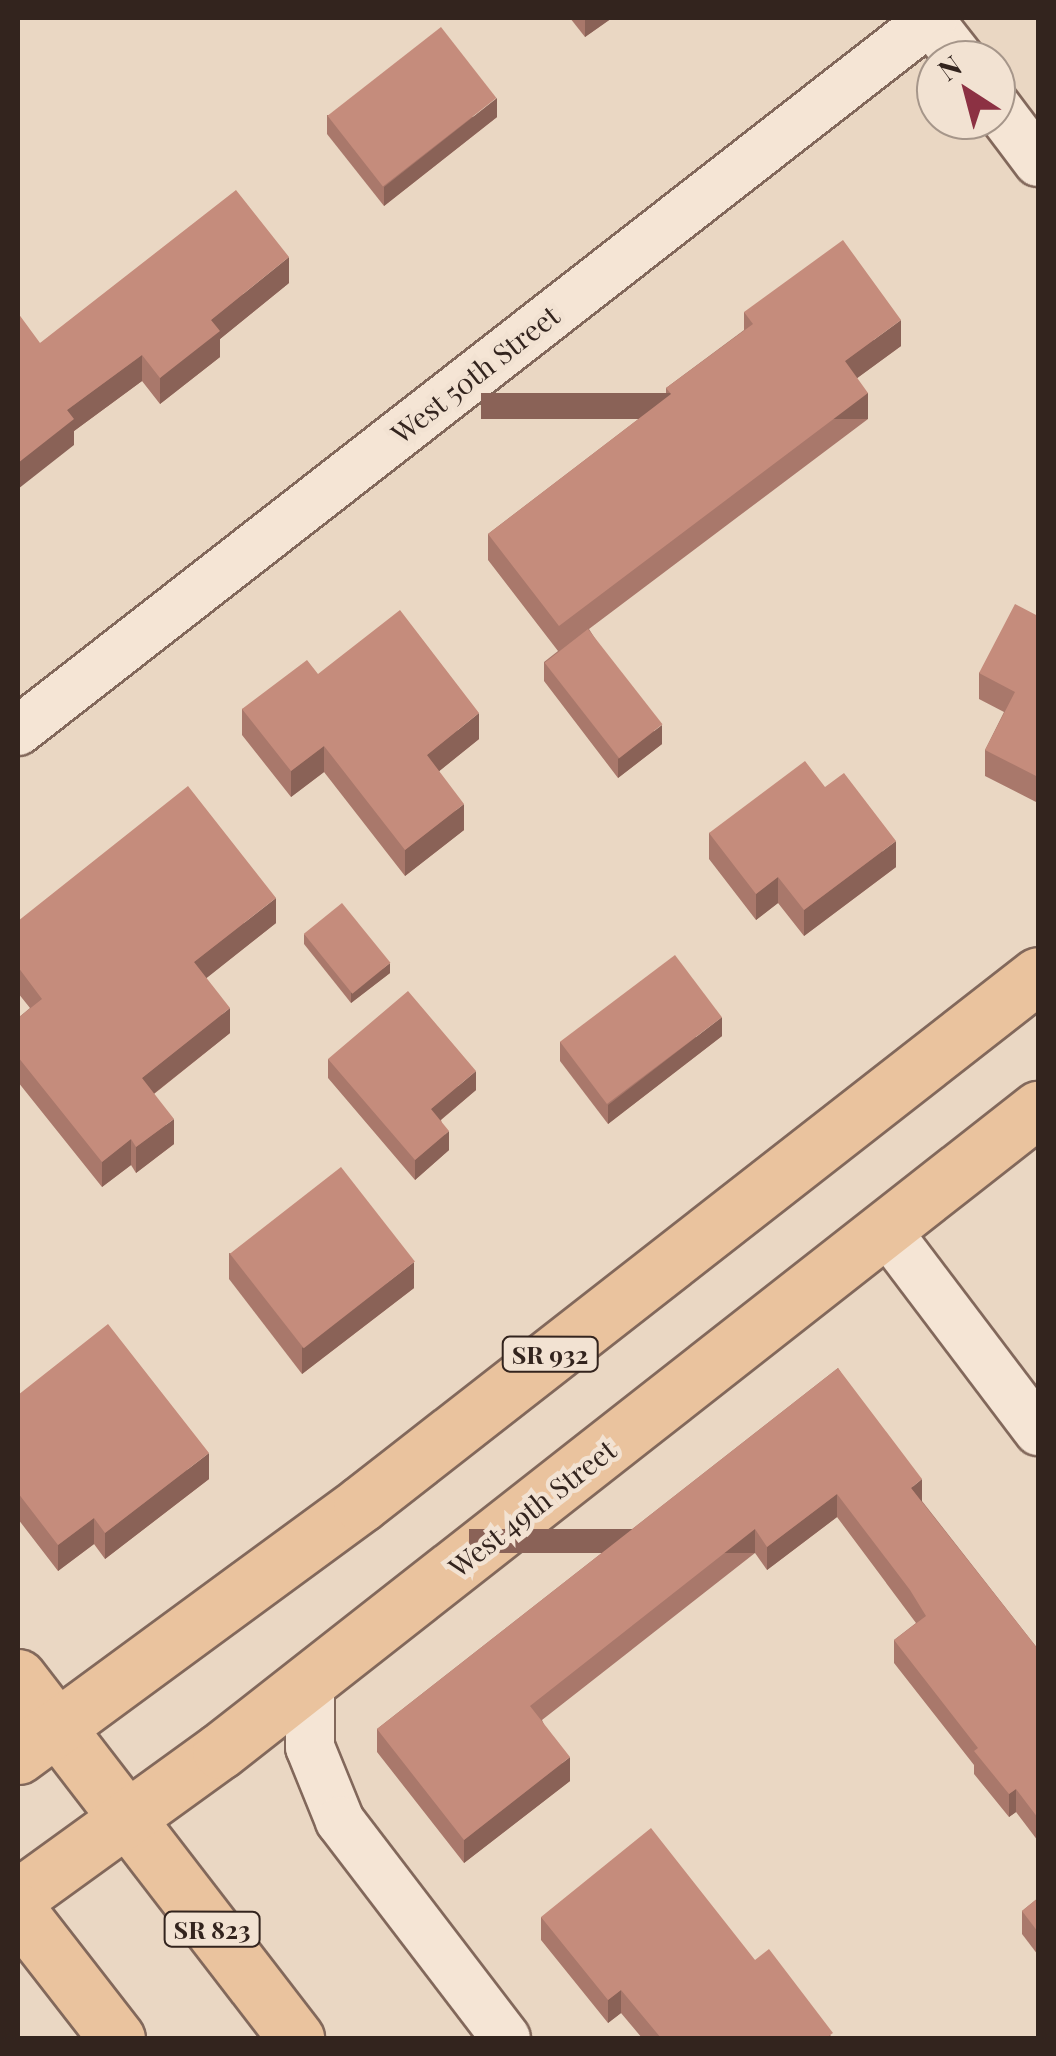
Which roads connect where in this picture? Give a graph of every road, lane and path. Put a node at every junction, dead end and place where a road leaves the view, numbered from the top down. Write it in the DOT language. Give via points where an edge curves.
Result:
graph roads {
  1 [pos="930,18"];
  2 [pos="946,40"];
  3 [pos="1016,133"];
  4 [pos="1038,162"];
  5 [pos="18,731"];
  6 [pos="1038,975"];
  7 [pos="1038,1109"];
  8 [pos="887,1230"];
  9 [pos="1038,1431"];
  10 [pos="18,1676"];
  11 [pos="310,1681"];
  12 [pos="38,1742"];
  13 [pos="128,1819"];
  14 [pos="18,1897"];
  15 [pos="18,1911"];
  16 [pos="117,2038"];
  17 [pos="296,2038"];
  18 [pos="506,2038"];
  1 -- 2 [label="street"];
  1 -- 5 [label="street, West 50th Street"];
  3 -- 4 [label="street"];
  6 -- 12 [label="main road, SR 932" via="361,1504"];
  7 -- 8 [label="main road, West 49th Street"];
  8 -- 9 [label="street"];
  8 -- 11 [label="main road, West 49th Street"];
  10 -- 12 [label="main road, SR 823"];
  11 -- 13 [label="main road, West 49th Street"];
  11 -- 18 [label="street" via="310,1747 340,1820"];
  12 -- 13 [label="main road, SR 823"];
  13 -- 14 [label="main road, West 49th Street"];
  13 -- 17 [label="main road, SR 823"];
  15 -- 16 [label="main road"];
}
